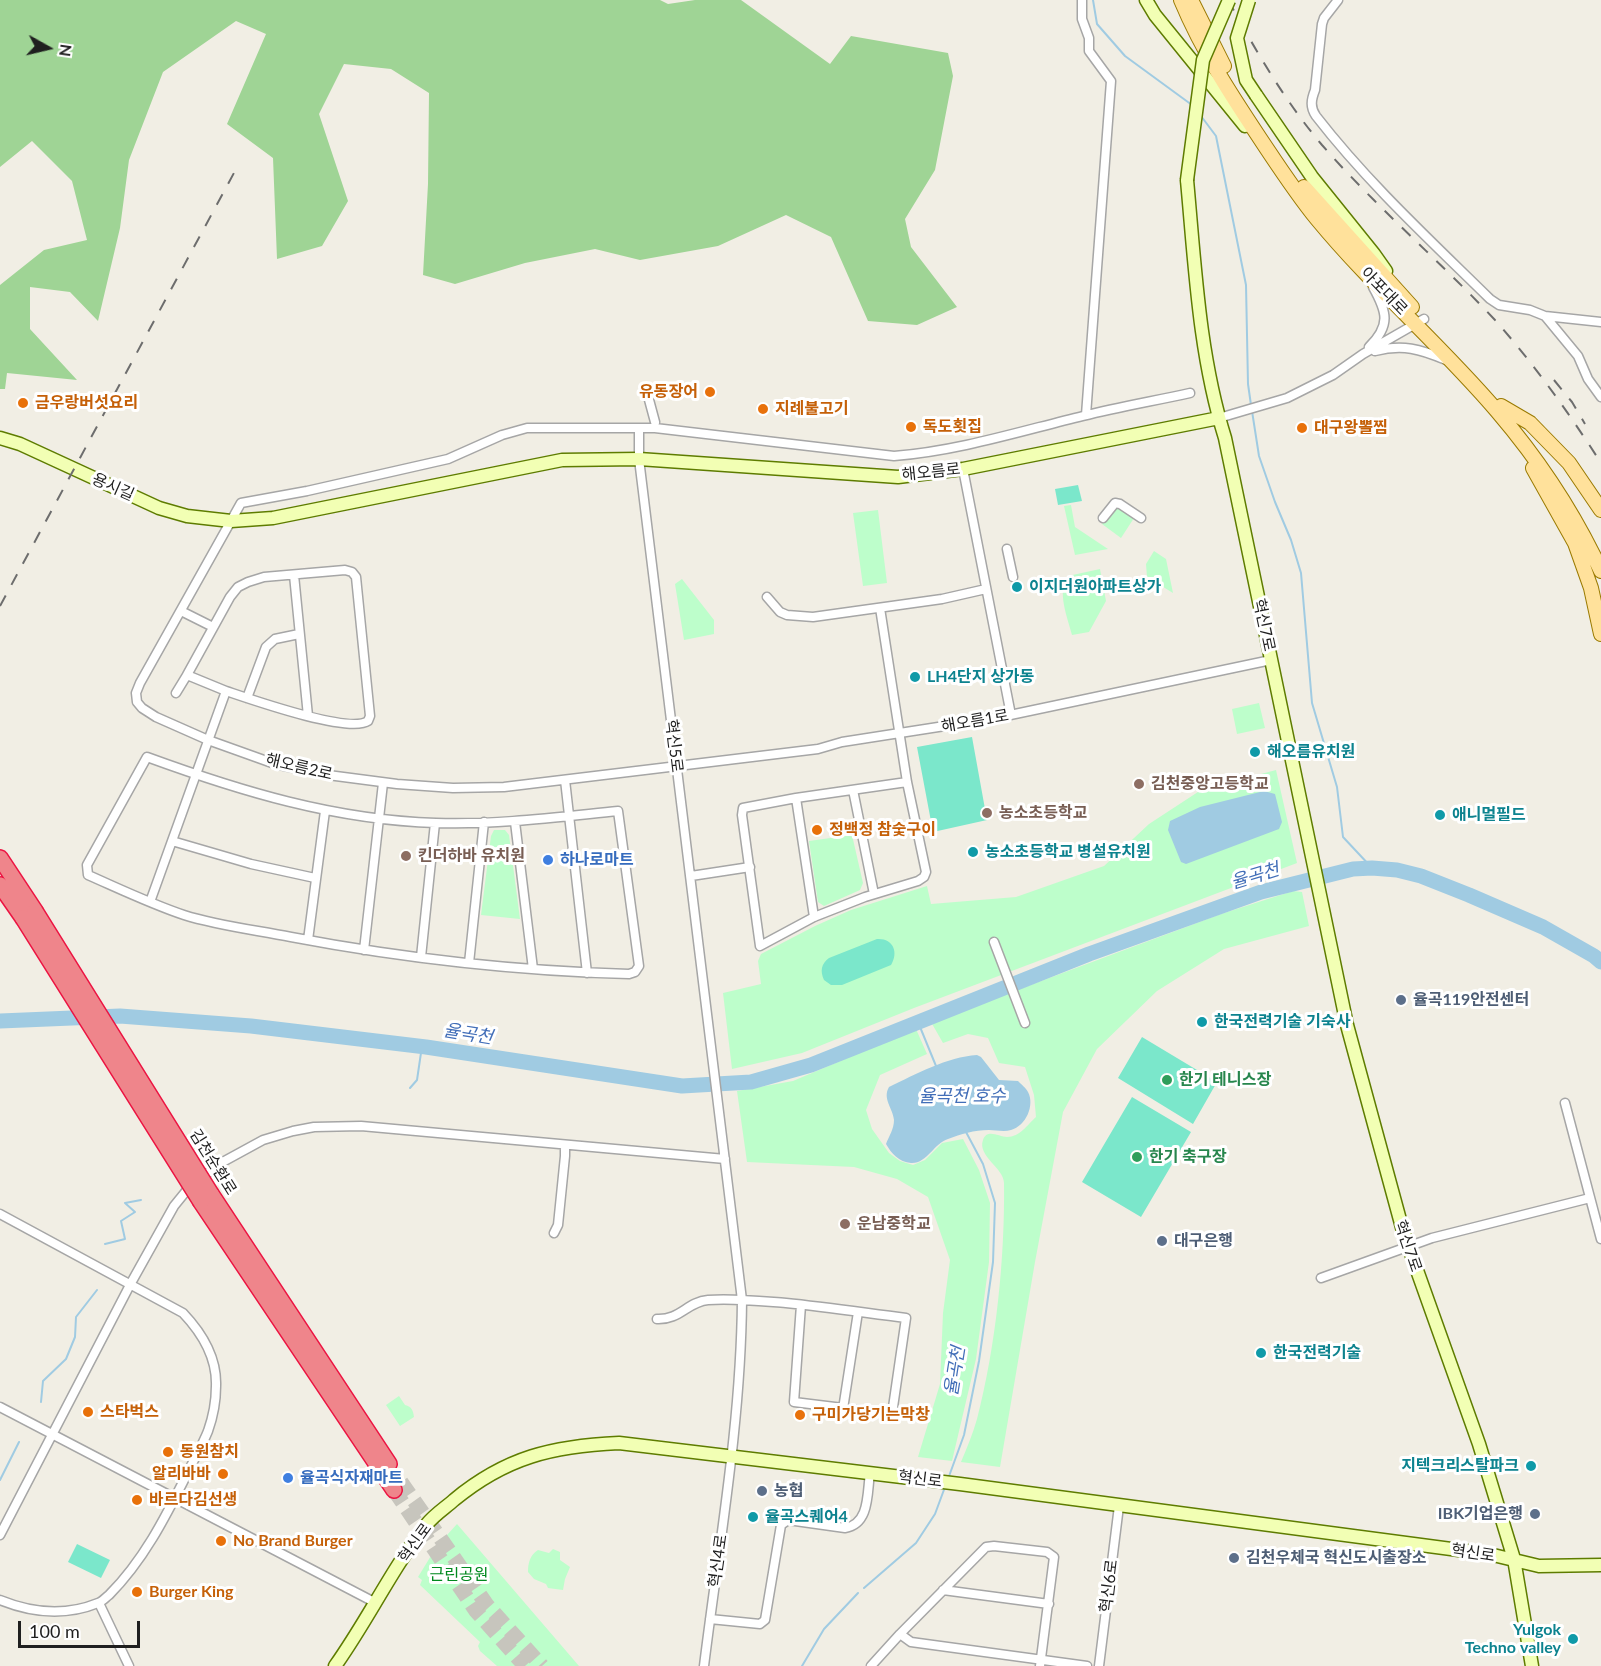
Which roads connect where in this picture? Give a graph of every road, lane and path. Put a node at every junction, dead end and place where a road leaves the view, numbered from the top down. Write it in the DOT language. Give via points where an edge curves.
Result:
graph roads {
  1 [pos="1082,0"];
  2 [pos="1146,0"];
  3 [pos="1180,0"];
  4 [pos="1191,0"];
  5 [pos="1229,0"];
  6 [pos="1248,0"];
  7 [pos="1338,0"];
  8 [pos="1293,188"];
  9 [pos="1362,268"];
  10 [pos="1403,297"];
  11 [pos="1545,316"];
  12 [pos="1420,321"];
  13 [pos="1601,322"];
  14 [pos="1363,354"];
  15 [pos="1455,365"];
  16 [pos="1190,393"];
  17 [pos="648,396"];
  18 [pos="1601,397"];
  19 [pos="1499,408"];
  20 [pos="1086,415"];
  21 [pos="1219,418"];
  22 [pos="655,422"];
  23 [pos="639,428"];
  24 [pos="0,438"];
  25 [pos="639,459"];
  26 [pos="963,469"];
  27 [pos="1601,510"];
  28 [pos="1103,518"];
  29 [pos="1141,518"];
  30 [pos="231,521"];
  31 [pos="1007,549"];
  32 [pos="1601,552"];
  33 [pos="1601,571"];
  34 [pos="294,575"];
  35 [pos="1013,577"];
  36 [pos="986,589"];
  37 [pos="767,597"];
  38 [pos="880,608"];
  39 [pos="181,611"];
  40 [pos="213,627"];
  41 [pos="299,634"];
  42 [pos="1601,634"];
  43 [pos="1271,660"];
  44 [pos="187,675"];
  45 [pos="226,691"];
  46 [pos="176,693"];
  47 [pos="247,698"];
  48 [pos="1011,715"];
  49 [pos="308,717"];
  50 [pos="899,734"];
  51 [pos="208,740"];
  52 [pos="677,766"];
  53 [pos="195,774"];
  54 [pos="565,780"];
  55 [pos="907,782"];
  56 [pos="383,783"];
  57 [pos="853,790"];
  58 [pos="796,798"];
  59 [pos="325,811"];
  60 [pos="569,816"];
  61 [pos="379,818"];
  62 [pos="484,822"];
  63 [pos="515,822"];
  64 [pos="435,823"];
  65 [pos="172,841"];
  66 [pos="0,858"];
  67 [pos="750,867"];
  68 [pos="691,876"];
  69 [pos="315,878"];
  70 [pos="0,885"];
  71 [pos="874,894"];
  72 [pos="150,902"];
  73 [pos="29,914"];
  74 [pos="814,917"];
  75 [pos="308,940"];
  76 [pos="994,942"];
  77 [pos="364,950"];
  78 [pos="420,957"];
  79 [pos="469,963"];
  80 [pos="533,969"];
  81 [pos="587,973"];
  82 [pos="1025,1023"];
  83 [pos="1565,1103"];
  84 [pos="565,1145"];
  85 [pos="724,1159"];
  86 [pos="1590,1198"];
  87 [pos="0,1214"];
  88 [pos="555,1233"];
  89 [pos="1601,1239"];
  90 [pos="1408,1246"];
  91 [pos="1321,1278"];
  92 [pos="131,1283"];
  93 [pos="742,1300"];
  94 [pos="801,1305"];
  95 [pos="858,1312"];
  96 [pos="657,1319"];
  97 [pos="0,1407"];
  98 [pos="843,1409"];
  99 [pos="53,1434"];
  100 [pos="731,1456"];
  101 [pos="870,1473"];
  102 [pos="397,1486"];
  103 [pos="175,1498"];
  104 [pos="1119,1506"];
  105 [pos="0,1534"];
  106 [pos="1514,1559"];
  107 [pos="1601,1565"];
  108 [pos="943,1590"];
  109 [pos="0,1600"];
  110 [pos="99,1603"];
  111 [pos="376,1603"];
  112 [pos="1049,1604"];
  113 [pos="710,1619"];
  114 [pos="900,1634"];
  115 [pos="1041,1663"];
  116 [pos="129,1666"];
  117 [pos="336,1666"];
  118 [pos="704,1666"];
  119 [pos="871,1666"];
  120 [pos="1088,1666"];
  121 [pos="1099,1666"];
  122 [pos="1532,1666"];
  1 -- 20 [label="street" via="1089,51 1111,81"];
  2 -- 8 [label="street"];
  3 -- 8 [label="main road, 아포대로" via="1223,83"];
  4 -- 10 [label="main road, 아포대로" via="1243,99 1299,180"];
  5 -- 21 [label="street, 혁신7로, bridge" via="1203,60 1187,180 1197,299"];
  6 -- 10 [label="street, bridge" via="1237,39 1246,80 1311,177 1374,254"];
  7 -- 11 [label="street" via="1322,24 1313,112 1381,192 1490,299 1499,305"];
  8 -- 9 [label="main road, 아포대로"];
  9 -- 12 [label="main road, 아포대로"];
  9 -- 14 [label="street" via="1385,314 1383,331"];
  10 -- 12 [label="main road, 아포대로"];
  11 -- 13 [label="street"];
  11 -- 18 [label="street" via="1578,356"];
  12 -- 14 [label="street"];
  12 -- 15 [label="main road, 아포대로"];
  12 -- 19 [label="main road, 아포대로"];
  14 -- 15 [label="street" via="1402,347 1430,353"];
  14 -- 21 [label="street" via="1333,375 1287,398"];
  15 -- 19 [label="main road, 아포대로"];
  16 -- 20 [label="street, 해오름2로"];
  17 -- 22 [label="street"];
  19 -- 27 [label="main road" via="1530,423 1569,463"];
  19 -- 32 [label="main road, 아포대로" via="1556,475"];
  19 -- 33 [label="main road, 아포대로" via="1550,479"];
  19 -- 42 [label="main road" via="1575,543 1591,588"];
  20 -- 23 [label="street, 해오름2로" via="1008,435 894,456"];
  21 -- 26 [label="street, 해오름로"];
  21 -- 43 [label="street, 혁신7로"];
  23 -- 25 [label="street, 혁신5로"];
  23 -- 30 [label="street, 해오름2로" via="527,428 448,459 241,503"];
  24 -- 30 [label="street, 용시길" via="159,508"];
  25 -- 26 [label="street, 해오름로" via="898,477"];
  25 -- 30 [label="street, 용시길" via="562,460 273,518"];
  25 -- 52 [label="street, 혁신5로"];
  26 -- 36 [label="street"];
  28 -- 29 [label="street" via="1115,503"];
  30 -- 39 [label="street, 해오름2로"];
  31 -- 35 [label="street"];
  34 -- 40 [label="street" via="264,578 238,587"];
  34 -- 41 [label="street"];
  34 -- 49 [label="street" via="345,570 356,577 370,716 368,722 357,726"];
  36 -- 38 [label="street"];
  36 -- 48 [label="street"];
  37 -- 38 [label="street" via="780,612 796,616"];
  38 -- 50 [label="street"];
  39 -- 40 [label="street"];
  39 -- 51 [label="street, 해오름2로" via="140,683 137,702 156,717"];
  40 -- 44 [label="street"];
  41 -- 47 [label="street" via="275,639 266,647"];
  41 -- 49 [label="street"];
  43 -- 48 [label="street, 해오름1로"];
  43 -- 90 [label="street, 혁신7로" via="1347,1025"];
  44 -- 45 [label="street"];
  44 -- 46 [label="street"];
  45 -- 47 [label="street"];
  45 -- 51 [label="street"];
  47 -- 49 [label="street"];
  48 -- 50 [label="street, 해오름1로"];
  50 -- 52 [label="street, 해오름1로" via="818,749"];
  50 -- 55 [label="street"];
  51 -- 53 [label="street"];
  51 -- 56 [label="street, 해오름2로" via="276,764"];
  52 -- 54 [label="street, 해오름2로"];
  52 -- 68 [label="street, 혁신5로"];
  53 -- 59 [label="street"];
  53 -- 65 [label="street"];
  53 -- 72 [label="street" via="147,757 87,865 88,875"];
  54 -- 56 [label="street, 해오름2로" via="473,789"];
  54 -- 60 [label="street"];
  55 -- 57 [label="street"];
  55 -- 71 [label="street" via="926,872 918,881"];
  56 -- 61 [label="street"];
  57 -- 58 [label="street"];
  57 -- 71 [label="street"];
  58 -- 67 [label="street" via="743,808"];
  58 -- 74 [label="street"];
  59 -- 61 [label="street"];
  59 -- 69 [label="street"];
  60 -- 63 [label="street"];
  60 -- 81 [label="street"];
  60 -- 81 [label="street" via="618,811 639,966 629,974"];
  61 -- 64 [label="street"];
  61 -- 77 [label="street"];
  62 -- 63 [label="street"];
  62 -- 64 [label="street"];
  62 -- 79 [label="street"];
  63 -- 80 [label="street"];
  64 -- 78 [label="street"];
  65 -- 69 [label="street"];
  65 -- 72 [label="street"];
  66 -- 73 [label="highway, 김천순환로"];
  67 -- 68 [label="street"];
  67 -- 74 [label="street" via="760,946"];
  68 -- 85 [label="street, 혁신5로"];
  69 -- 75 [label="street"];
  70 -- 73 [label="highway, 김천순환로"];
  71 -- 74 [label="street"];
  72 -- 75 [label="street" via="185,915"];
  73 -- 102 [label="highway, 김천순환로, bridge" via="206,1198"];
  75 -- 77 [label="street"];
  76 -- 82 [label="street"];
  77 -- 78 [label="street"];
  78 -- 79 [label="street"];
  79 -- 80 [label="street"];
  80 -- 81 [label="street"];
  83 -- 86 [label="street"];
  84 -- 85 [label="street"];
  84 -- 88 [label="street"];
  84 -- 92 [label="street" via="361,1126 293,1131 263,1140 219,1164 187,1190"];
  85 -- 93 [label="street, 혁신5로"];
  86 -- 89 [label="street"];
  86 -- 90 [label="street"];
  87 -- 92 [label="street"];
  90 -- 91 [label="street"];
  90 -- 106 [label="street, 혁신7로" via="1479,1444"];
  92 -- 99 [label="street"];
  92 -- 103 [label="street" via="183,1313 199,1332 215,1369 215,1407 208,1432"];
  93 -- 94 [label="street"];
  93 -- 96 [label="street" via="699,1301 672,1318"];
  93 -- 100 [label="street, 혁신4로"];
  94 -- 95 [label="street"];
  94 -- 98 [label="street" via="794,1402"];
  95 -- 98 [label="street"];
  95 -- 98 [label="street" via="906,1318 892,1414"];
  97 -- 99 [label="street"];
  99 -- 103 [label="street"];
  99 -- 105 [label="street"];
  100 -- 101 [label="street, 혁신로"];
  100 -- 111 [label="street, 혁신로" via="619,1443 540,1452 464,1492 428,1522"];
  100 -- 113 [label="street, 혁신4로"];
  101 -- 104 [label="street, 혁신로"];
  101 -- 113 [label="street" via="864,1512 853,1527 788,1520 781,1525 765,1620 760,1624"];
  103 -- 110 [label="street" via="144,1552"];
  103 -- 111 [label="street"];
  104 -- 106 [label="street, 혁신로"];
  104 -- 121 [label="street, 혁신6로"];
  106 -- 107 [label="street, 혁신로" via="1539,1566"];
  106 -- 122 [label="street, 혁신7로"];
  108 -- 112 [label="street"];
  108 -- 112 [label="street" via="988,1546 1043,1552 1051,1554 1054,1560"];
  108 -- 114 [label="street"];
  109 -- 110 [label="street" via="27,1610 54,1612"];
  110 -- 116 [label="street"];
  111 -- 117 [label="street, 혁신로"];
  112 -- 115 [label="street"];
  113 -- 118 [label="street, 혁신4로"];
  114 -- 115 [label="street" via="911,1642"];
  114 -- 119 [label="street"];
  115 -- 120 [label="street"];
}
